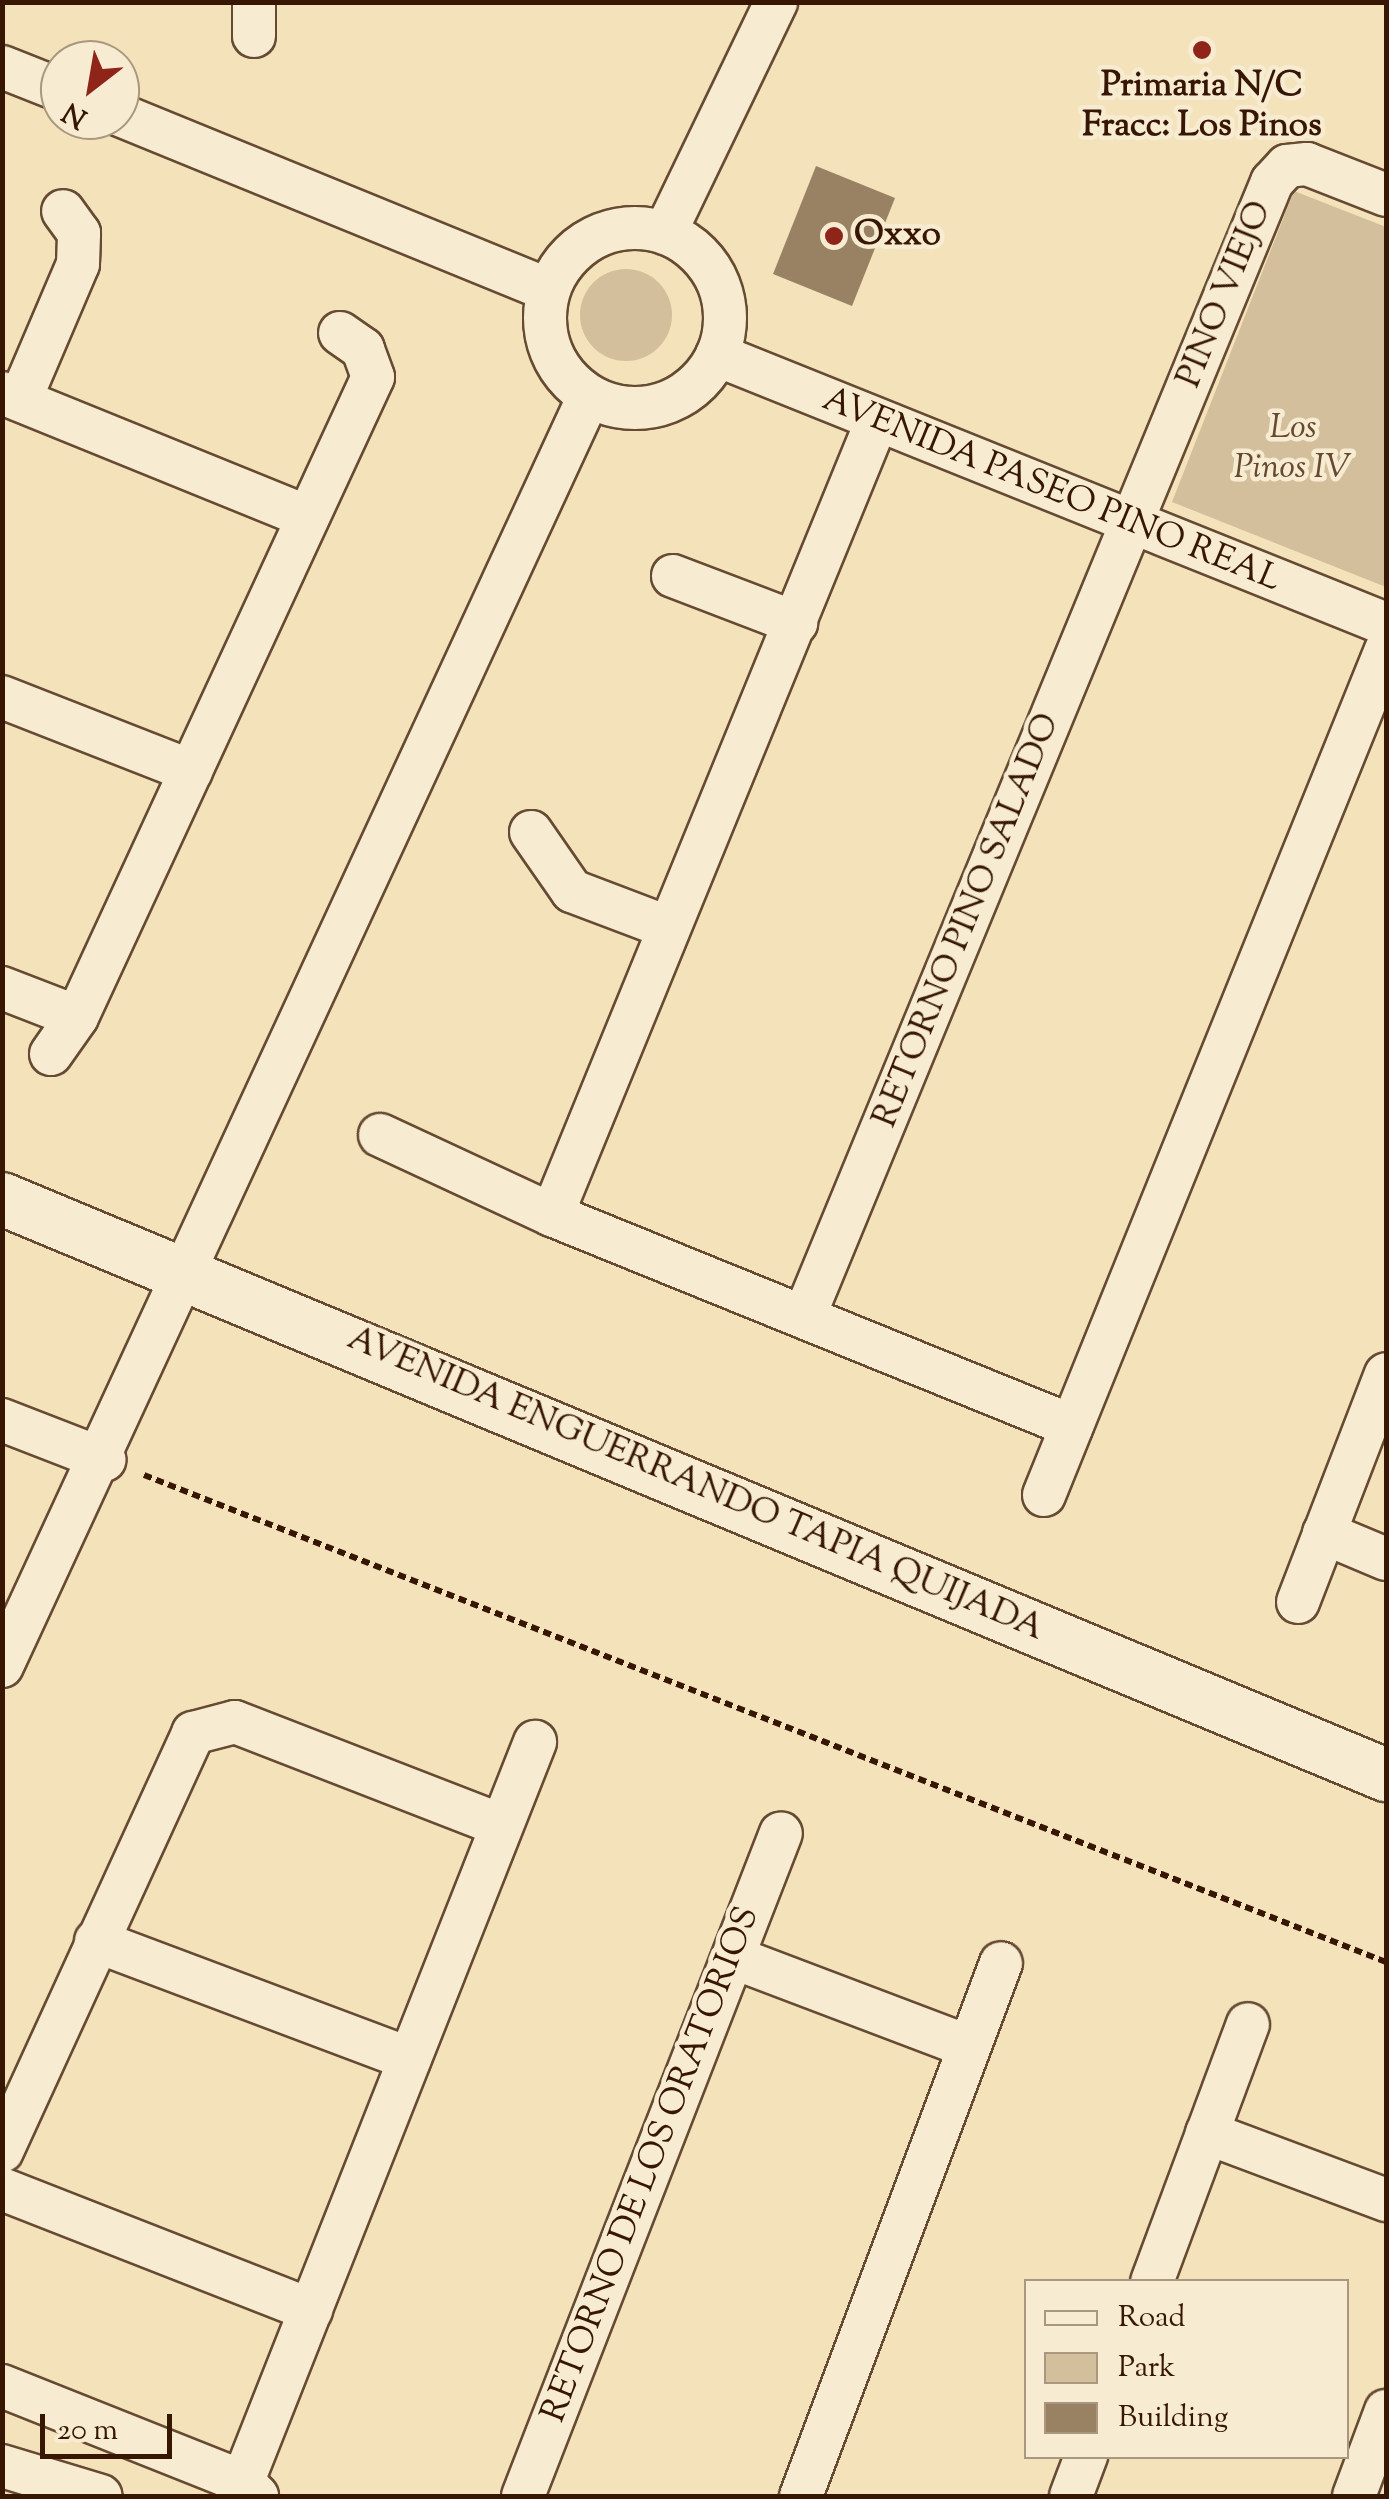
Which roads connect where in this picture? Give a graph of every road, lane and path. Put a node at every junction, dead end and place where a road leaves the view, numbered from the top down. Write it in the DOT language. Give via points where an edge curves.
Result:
graph roads {
  1 [pos="776,2"];
  2 [pos="2,66"];
  3 [pos="40,82"];
  4 [pos="140,122"];
  5 [pos="1386,194"];
  6 [pos="63,212"];
  7 [pos="665,233"];
  8 [pos="548,290"];
  9 [pos="340,334"];
  10 [pos="717,355"];
  11 [pos="589,396"];
  12 [pos="12,397"];
  13 [pos="876,423"];
  14 [pos="308,517"];
  15 [pos="1132,525"];
  16 [pos="673,576"];
  17 [pos="796,624"];
  18 [pos="1386,624"];
  19 [pos="1386,650"];
  20 [pos="2,697"];
  21 [pos="190,771"];
  22 [pos="531,832"];
  23 [pos="668,926"];
  24 [pos="2,988"];
  25 [pos="77,1017"];
  26 [pos="51,1054"];
  27 [pos="380,1135"];
  28 [pos="2,1199"];
  29 [pos="552,1215"];
  30 [pos="190,1274"];
  31 [pos="804,1317"];
  32 [pos="1386,1374"];
  33 [pos="2,1420"];
  34 [pos="1072,1426"];
  35 [pos="105,1460"];
  36 [pos="1044,1496"];
  37 [pos="1324,1533"];
  38 [pos="1386,1559"];
  39 [pos="1298,1602"];
  40 [pos="2,1666"];
  41 [pos="535,1742"];
  42 [pos="1386,1775"];
  43 [pos="501,1825"];
  44 [pos="780,1833"];
  45 [pos="96,1941"];
  46 [pos="735,1958"];
  47 [pos="1386,1962"];
  48 [pos="1002,1963"];
  49 [pos="1248,2024"];
  50 [pos="969,2047"];
  51 [pos="410,2059"];
  52 [pos="1208,2133"];
  53 [pos="2,2152"];
  54 [pos="2,2189"];
  55 [pos="1386,2200"];
  56 [pos="1153,2279"];
  57 [pos="310,2310"];
  58 [pos="2,2386"];
  59 [pos="1386,2412"];
  60 [pos="1085,2459"];
  61 [pos="2,2466"];
  62 [pos="246,2492"];
  63 [pos="101,2496"];
  64 [pos="522,2496"];
  65 [pos="801,2496"];
  66 [pos="1071,2496"];
  67 [pos="1354,2496"];
  1 -- 7 [label="street"];
  2 -- 3 [label="street"];
  4 -- 8 [label="street"];
  5 -- 15 [label="street, PINO VIEJO" via="1307,164 1287,166 1272,182"];
  6 -- 12 [label="street" via="79,233 78,264"];
  7 -- 8 [label="street" via="608,232 561,264"];
  7 -- 10 [label="street" via="718,283 724,306"];
  8 -- 11 [label="street" via="550,350"];
  9 -- 14 [label="street" via="363,349 374,376"];
  10 -- 11 [label="street" via="676,398 617,406"];
  10 -- 13 [label="street, AVENIDA PASEO PINO REAL"];
  11 -- 30 [label="street"];
  12 -- 14 [label="street"];
  13 -- 15 [label="street, AVENIDA PASEO PINO REAL"];
  13 -- 17 [label="street"];
  14 -- 21 [label="street"];
  15 -- 18 [label="street, AVENIDA PASEO PINO REAL"];
  15 -- 31 [label="street, RETORNO PINO SALADO"];
  16 -- 17 [label="street"];
  17 -- 23 [label="street"];
  19 -- 34 [label="street"];
  20 -- 21 [label="street"];
  21 -- 25 [label="street"];
  22 -- 23 [label="street" via="572,891"];
  23 -- 29 [label="street"];
  24 -- 25 [label="street"];
  25 -- 26 [label="street"];
  27 -- 29 [label="street"];
  28 -- 30 [label="street, AVENIDA ENGUERRANDO TAPIA QUIJADA"];
  29 -- 31 [label="street"];
  30 -- 35 [label="street"];
  30 -- 42 [label="street, AVENIDA ENGUERRANDO TAPIA QUIJADA"];
  31 -- 34 [label="street"];
  32 -- 37 [label="street"];
  33 -- 35 [label="street"];
  34 -- 36 [label="street"];
  35 -- 40 [label="street"];
  35 -- 47 [label="path"];
  37 -- 38 [label="street"];
  37 -- 39 [label="street"];
  41 -- 43 [label="street"];
  43 -- 45 [label="street" via="218,1722 193,1734 176,1760"];
  43 -- 51 [label="street"];
  44 -- 46 [label="street, RETORNO DE LOS ORATORIOS"];
  45 -- 51 [label="street"];
  45 -- 53 [label="street"];
  46 -- 50 [label="street"];
  46 -- 64 [label="street, RETORNO DE LOS ORATORIOS"];
  48 -- 50 [label="street"];
  49 -- 52 [label="street"];
  50 -- 65 [label="street"];
  51 -- 57 [label="street"];
  52 -- 55 [label="street"];
  52 -- 56 [label="street"];
  54 -- 57 [label="street"];
  57 -- 62 [label="street"];
  58 -- 62 [label="street"];
  59 -- 67 [label="street"];
  60 -- 66 [label="street"];
  61 -- 63 [label="street"];
}
